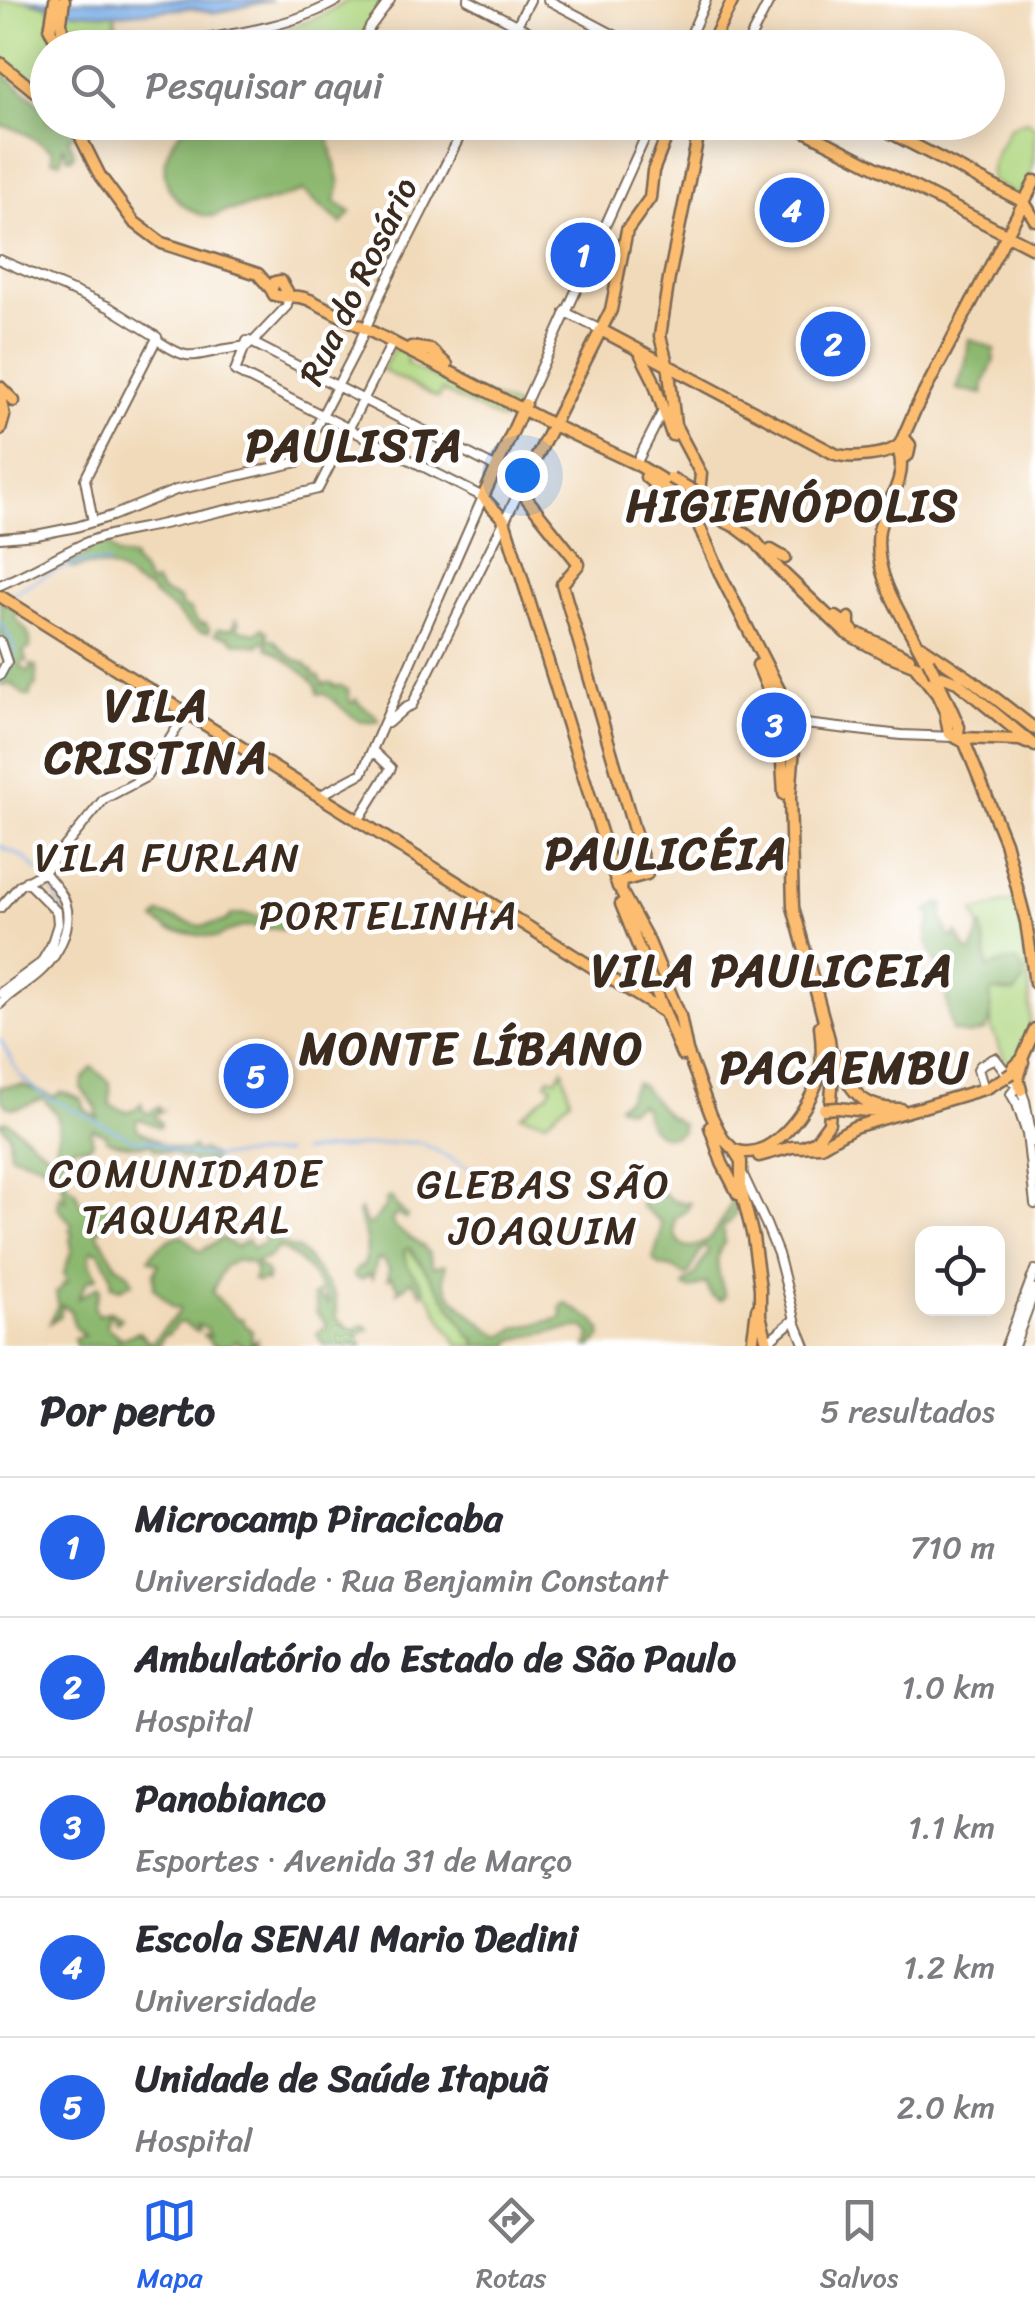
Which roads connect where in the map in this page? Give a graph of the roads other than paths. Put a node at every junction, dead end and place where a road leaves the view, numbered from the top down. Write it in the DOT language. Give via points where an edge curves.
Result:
graph roads {
  1 [pos="54,0"];
  2 [pos="64,0"];
  3 [pos="338,0"];
  4 [pos="390,0"];
  5 [pos="468,0"];
  6 [pos="493,0"];
  7 [pos="530,0"];
  8 [pos="548,0"];
  9 [pos="706,0"];
  10 [pos="730,0"];
  11 [pos="770,0"];
  12 [pos="488,10"];
  13 [pos="56,15"];
  14 [pos="516,25"];
  15 [pos="50,30"];
  16 [pos="250,30"];
  17 [pos="369,30"];
  18 [pos="513,30"];
  19 [pos="526,30"];
  20 [pos="606,30"];
  21 [pos="693,30"];
  22 [pos="718,30"];
  23 [pos="754,30"];
  24 [pos="0,61"];
  25 [pos="30,85"];
  26 [pos="86,140"];
  27 [pos="86,140"];
  28 [pos="458,140"];
  29 [pos="644,140"];
  30 [pos="665,140"];
  31 [pos="697,140"];
  32 [pos="822,140"];
  33 [pos="904,140"];
  34 [pos="1035,184"];
  35 [pos="1025,203"];
  36 [pos="1018,219"];
  37 [pos="1034,219"];
  38 [pos="1008,235"];
  39 [pos="1035,235"];
  40 [pos="1030,246"];
  41 [pos="0,262"];
  42 [pos="283,294"];
  43 [pos="565,313"];
  44 [pos="366,327"];
  45 [pos="600,332"];
  46 [pos="157,341"];
  47 [pos="394,341"];
  48 [pos="249,343"];
  49 [pos="664,370"];
  50 [pos="337,386"];
  51 [pos="4,395"];
  52 [pos="364,399"];
  53 [pos="524,406"];
  54 [pos="663,412"];
  55 [pos="322,415"];
  56 [pos="554,423"];
  57 [pos="1,425"];
  58 [pos="349,428"];
  59 [pos="654,430"];
  60 [pos="671,431"];
  61 [pos="903,449"];
  62 [pos="633,461"];
  63 [pos="496,467"];
  64 [pos="696,478"];
  65 [pos="522,486"];
  66 [pos="483,496"];
  67 [pos="693,504"];
  68 [pos="721,511"];
  69 [pos="504,520"];
  70 [pos="95,522"];
  71 [pos="0,538"];
  72 [pos="879,543"];
  73 [pos="884,556"];
  74 [pos="782,564"];
  75 [pos="0,584"];
  76 [pos="3,596"];
  77 [pos="732,601"];
  78 [pos="850,632"];
  79 [pos="0,640"];
  80 [pos="874,640"];
  81 [pos="891,644"];
  82 [pos="922,658"];
  83 [pos="0,674"];
  84 [pos="980,693"];
  85 [pos="393,710"];
  86 [pos="187,712"];
  87 [pos="786,715"];
  88 [pos="953,724"];
  89 [pos="1031,739"];
  90 [pos="787,753"];
  91 [pos="371,759"];
  92 [pos="318,795"];
  93 [pos="356,818"];
  94 [pos="41,874"];
  95 [pos="26,881"];
  96 [pos="618,884"];
  97 [pos="0,908"];
  98 [pos="635,928"];
  99 [pos="796,934"];
  100 [pos="1035,967"];
  101 [pos="1035,983"];
  102 [pos="0,1000"];
  103 [pos="669,1014"];
  104 [pos="1035,1029"];
  105 [pos="824,1030"];
  106 [pos="1035,1038"];
  107 [pos="1023,1062"];
  108 [pos="1009,1075"];
  109 [pos="985,1082"];
  110 [pos="1017,1094"];
  111 [pos="918,1107"];
  112 [pos="852,1110"];
  113 [pos="796,1118"];
  114 [pos="1031,1122"];
  115 [pos="854,1127"];
  116 [pos="784,1132"];
  117 [pos="1028,1142"];
  118 [pos="797,1147"];
  119 [pos="732,1148"];
  120 [pos="719,1153"];
  121 [pos="1035,1156"];
  122 [pos="739,1173"];
  123 [pos="1035,1180"];
  124 [pos="748,1186"];
  125 [pos="744,1199"];
  126 [pos="1035,1204"];
  127 [pos="1035,1270"];
  128 [pos="1035,1290"];
  129 [pos="1020,1319"];
  130 [pos="792,1325"];
  131 [pos="763,1342"];
  132 [pos="805,1346"];
  133 [pos="1006,1346"];
  134 [pos="1014,1346"];
  1 -- 13 [label="main road"];
  2 -- 13 [label="main road"];
  3 -- 16 [label="street"];
  4 -- 17 [label="street"];
  5 -- 12 [label="street"];
  6 -- 12 [label="street"];
  7 -- 14 [label="street"];
  8 -- 20 [label="street"];
  9 -- 21 [label="street"];
  10 -- 22 [label="main road"];
  11 -- 23 [label="street"];
  12 -- 14 [label="street"];
  13 -- 15 [label="main road"];
  14 -- 18 [label="street"];
  14 -- 19 [label="street"];
  24 -- 25 [label="main road"];
  26 -- 42 [label="main road" via="132,226 162,243 258,274"];
  27 -- 42 [label="main road" via="113,191 151,232 252,267"];
  28 -- 44 [label="street, Rua do Rosário"];
  29 -- 43 [label="street"];
  30 -- 45 [label="main road" via="650,198 627,230 611,310"];
  31 -- 49 [label="main road" via="660,326"];
  32 -- 38 [label="main road"];
  33 -- 35 [label="main road"];
  34 -- 35 [label="main road"];
  35 -- 36 [label="main road"];
  35 -- 37 [label="main road"];
  35 -- 38 [label="main road"];
  36 -- 37 [label="main road"];
  36 -- 38 [label="main road"];
  38 -- 40 [label="main road"];
  38 -- 61 [label="main road"];
  39 -- 40 [label="main road"];
  41 -- 46 [label="street" via="109,308"];
  42 -- 44 [label="main road"];
  42 -- 44 [label="main road"];
  42 -- 48 [label="street"];
  43 -- 45 [label="street"];
  43 -- 53 [label="street"];
  44 -- 47 [label="main road"];
  44 -- 50 [label="street, Rua do Rosário"];
  45 -- 49 [label="main road"];
  45 -- 49 [label="main road"];
  45 -- 56 [label="main road"];
  46 -- 48 [label="street" via="182,356"];
  46 -- 70 [label="street" via="88,481"];
  47 -- 52 [label="street"];
  47 -- 53 [label="main road"];
  48 -- 50 [label="street"];
  48 -- 55 [label="street" via="235,370"];
  49 -- 54 [label="main road" via="658,393"];
  49 -- 61 [label="main road" via="842,457"];
  49 -- 77 [label="main road" via="676,428 701,474 696,519"];
  50 -- 52 [label="street"];
  50 -- 55 [label="street, Rua do Rosário"];
  51 -- 57 [label="main road"];
  52 -- 58 [label="street"];
  52 -- 63 [label="street"];
  53 -- 56 [label="main road"];
  53 -- 63 [label="main road"];
  54 -- 59 [label="street"];
  54 -- 60 [label="main road"];
  55 -- 58 [label="street"];
  55 -- 70 [label="street, Rua do Rosário" via="298,462 176,490"];
  56 -- 62 [label="main road"];
  56 -- 65 [label="main road"];
  58 -- 66 [label="street"];
  58 -- 75 [label="street" via="318,489 81,545"];
  59 -- 60 [label="street"];
  59 -- 62 [label="street"];
  60 -- 64 [label="main road"];
  61 -- 72 [label="main road"];
  61 -- 73 [label="main road" via="904,475 884,528"];
  62 -- 64 [label="main road" via="690,493"];
  62 -- 67 [label="main road" via="659,488"];
  62 -- 68 [label="main road, bridge"];
  63 -- 65 [label="street"];
  63 -- 66 [label="main road"];
  64 -- 67 [label="main road"];
  65 -- 69 [label="street"];
  65 -- 96 [label="main road" via="578,564 562,584 647,874"];
  66 -- 69 [label="main road"];
  66 -- 85 [label="street"];
  67 -- 68 [label="main road"];
  67 -- 77 [label="main road" via="692,524"];
  68 -- 74 [label="main road"];
  68 -- 74 [label="main road"];
  69 -- 85 [label="street" via="412,704"];
  69 -- 96 [label="main road"];
  70 -- 71 [label="street"];
  72 -- 73 [label="main road"];
  72 -- 82 [label="main road" via="883,576"];
  73 -- 82 [label="main road"];
  74 -- 78 [label="main road"];
  74 -- 78 [label="main road" via="830,614 846,624 850,618"];
  76 -- 86 [label="main road"];
  77 -- 87 [label="main road"];
  78 -- 80 [label="main road"];
  78 -- 82 [label="main road" via="870,647"];
  79 -- 83 [label="street" via="6,662"];
  80 -- 81 [label="main road"];
  80 -- 82 [label="main road"];
  82 -- 84 [label="main road"];
  82 -- 84 [label="main road" via="922,664"];
  82 -- 84 [label="main road" via="959,666"];
  82 -- 88 [label="main road"];
  82 -- 88 [label="main road"];
  84 -- 89 [label="main road"];
  84 -- 89 [label="main road"];
  85 -- 91 [label="street"];
  86 -- 92 [label="main road"];
  86 -- 94 [label="street" via="146,776 104,799"];
  87 -- 88 [label="street" via="823,728 937,737"];
  87 -- 90 [label="main road"];
  87 -- 90 [label="main road"];
  88 -- 89 [label="main road"];
  88 -- 100 [label="main road" via="1007,841 1030,920"];
  88 -- 101 [label="main road" via="1005,842"];
  90 -- 99 [label="main road"];
  91 -- 92 [label="street" via="362,773"];
  91 -- 93 [label="street" via="391,768"];
  92 -- 93 [label="main road"];
  93 -- 103 [label="main road"];
  94 -- 95 [label="street"];
  94 -- 102 [label="street" via="65,901 68,920 43,970"];
  95 -- 97 [label="street"];
  95 -- 102 [label="street" via="58,924 41,963"];
  96 -- 98 [label="main road"];
  98 -- 103 [label="main road"];
  98 -- 103 [label="main road" via="649,942"];
  99 -- 105 [label="main road"];
  99 -- 105 [label="main road"];
  103 -- 119 [label="main road" via="722,1139"];
  103 -- 120 [label="main road"];
  104 -- 108 [label="main road"];
  105 -- 111 [label="main road" via="855,1093 894,1110"];
  105 -- 113 [label="main road" via="820,1074"];
  105 -- 118 [label="main road" via="833,1076 831,1116 821,1136"];
  106 -- 107 [label="main road"];
  107 -- 108 [label="main road"];
  107 -- 110 [label="main road"];
  108 -- 109 [label="main road"];
  108 -- 109 [label="street" via="995,1058 981,1065"];
  108 -- 110 [label="street"];
  109 -- 110 [label="main road"];
  109 -- 111 [label="main road"];
  110 -- 114 [label="street"];
  111 -- 112 [label="main road" via="885,1114"];
  111 -- 115 [label="main road"];
  112 -- 113 [label="main road, bridge" via="824,1108"];
  112 -- 115 [label="main road" via="858,1118"];
  113 -- 116 [label="main road"];
  114 -- 117 [label="street"];
  114 -- 121 [label="street"];
  115 -- 118 [label="main road" via="827,1144"];
  116 -- 118 [label="main road" via="783,1140"];
  116 -- 119 [label="main road" via="754,1152"];
  117 -- 123 [label="street"];
  117 -- 126 [label="street"];
  118 -- 122 [label="main road" via="750,1159"];
  119 -- 120 [label="main road"];
  119 -- 122 [label="main road"];
  120 -- 122 [label="main road"];
  122 -- 124 [label="street"];
  122 -- 125 [label="main road"];
  122 -- 131 [label="main road" via="734,1184"];
  124 -- 125 [label="main road"];
  124 -- 130 [label="street" via="778,1254"];
  125 -- 131 [label="main road"];
  127 -- 129 [label="street"];
  128 -- 129 [label="street"];
  129 -- 133 [label="street"];
  129 -- 134 [label="street"];
  130 -- 131 [label="street"];
  130 -- 132 [label="street"];
}
